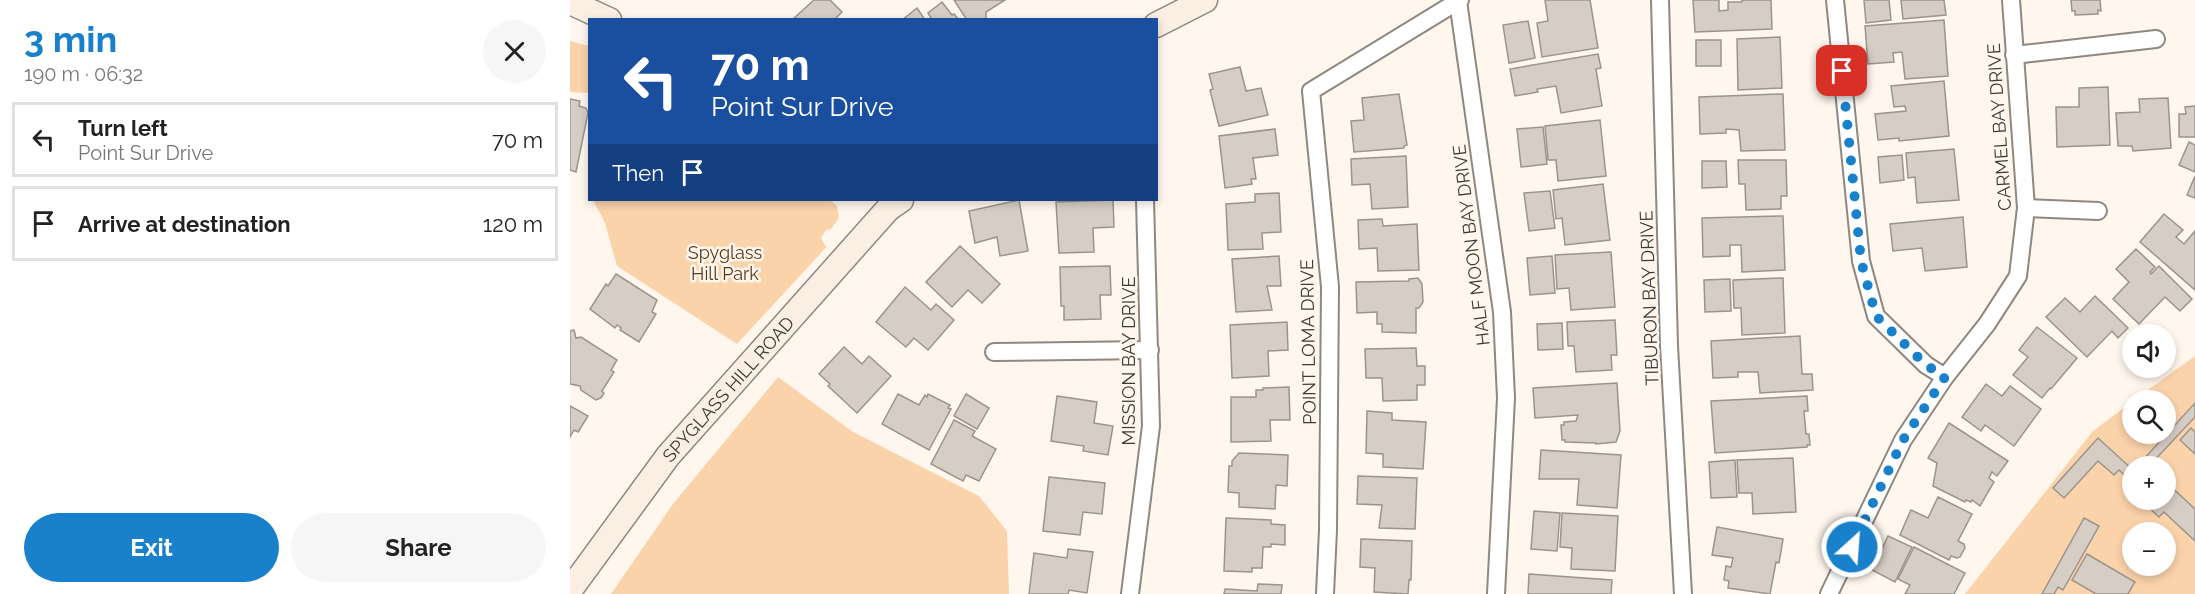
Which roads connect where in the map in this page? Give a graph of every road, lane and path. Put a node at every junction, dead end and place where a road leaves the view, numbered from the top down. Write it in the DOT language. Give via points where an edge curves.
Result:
graph roads {
  1 [pos="1205,0"];
  2 [pos="1459,0"];
  3 [pos="1660,0"];
  4 [pos="1835,0"];
  5 [pos="2011,0"];
  6 [pos="570,2"];
  7 [pos="605,18"];
  8 [pos="1158,24"];
  9 [pos="2156,39"];
  10 [pos="2014,55"];
  11 [pos="1145,201"];
  12 [pos="889,203"];
  13 [pos="2026,208"];
  14 [pos="2098,211"];
  15 [pos="1150,350"];
  16 [pos="994,352"];
  17 [pos="1945,377"];
  18 [pos="570,590"];
  19 [pos="1130,594"];
  20 [pos="1324,594"];
  21 [pos="1496,594"];
  22 [pos="1683,594"];
  23 [pos="1829,594"];
  1 -- 8 [label="main road"];
  2 -- 20 [label="street, POINT LOMA DRIVE" via="1311,91 1330,286"];
  2 -- 21 [label="street, HALF MOON BAY DRIVE" via="1502,312 1506,398"];
  3 -- 22 [label="street, TIBURON BAY DRIVE" via="1670,346"];
  4 -- 17 [label="street" via="1861,261 1876,316 1926,365"];
  5 -- 10 [label="street, CARMEL BAY DRIVE"];
  6 -- 7 [label="main road"];
  9 -- 10 [label="street"];
  10 -- 13 [label="street, CARMEL BAY DRIVE"];
  11 -- 15 [label="street, MISSION BAY DRIVE"];
  12 -- 18 [label="main road, SPYGLASS HILL ROAD" via="668,456"];
  13 -- 14 [label="street"];
  13 -- 17 [label="street, CARMEL BAY DRIVE" via="2018,276"];
  15 -- 16 [label="street"];
  15 -- 19 [label="street, MISSION BAY DRIVE" via="1151,426"];
  17 -- 23 [label="street, CARMEL BAY DRIVE" via="1903,440"];
}
